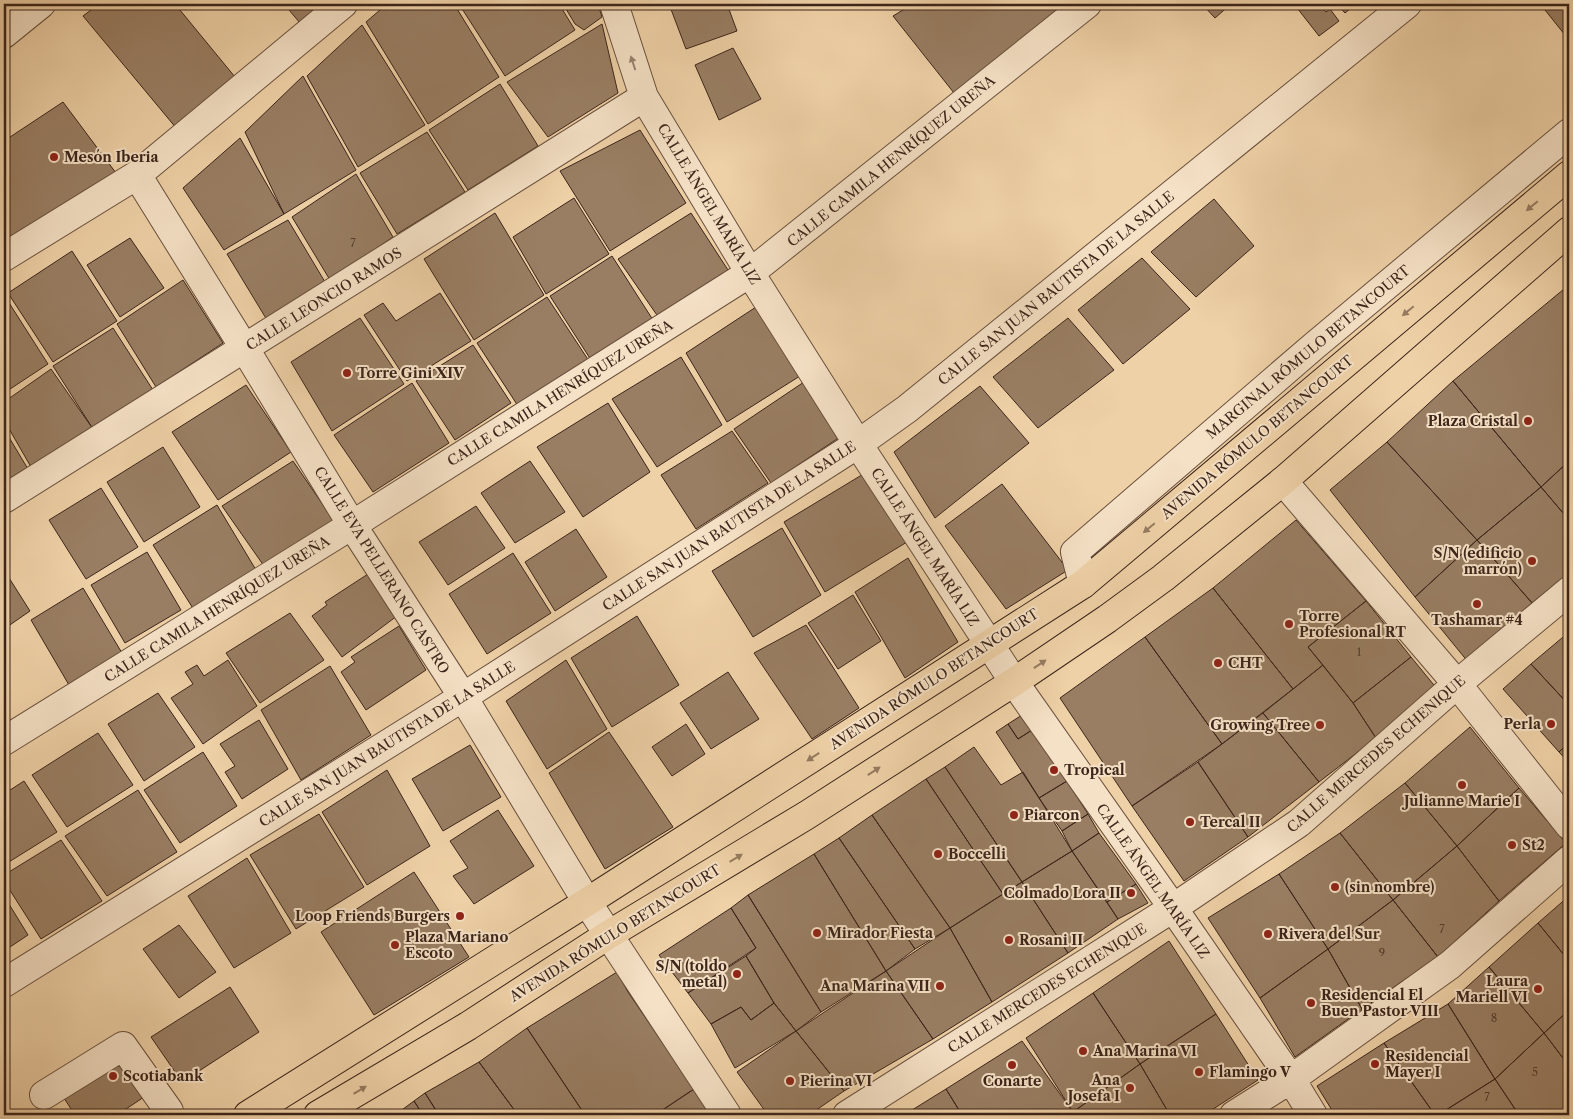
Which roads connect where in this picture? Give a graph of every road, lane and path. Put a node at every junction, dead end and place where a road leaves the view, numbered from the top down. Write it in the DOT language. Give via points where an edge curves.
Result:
graph roads {
  1 [pos="41,4"];
  2 [pos="343,4"];
  3 [pos="614,4"];
  4 [pos="1087,4"];
  5 [pos="1407,4"];
  6 [pos="4,34"];
  7 [pos="644,97"];
  8 [pos="1569,134"];
  9 [pos="137,175"];
  10 [pos="1569,175"];
  11 [pos="1565,243"];
  12 [pos="4,257"];
  13 [pos="750,273"];
  14 [pos="245,349"];
  15 [pos="858,444"];
  16 [pos="1284,481"];
  17 [pos="4,499"];
  18 [pos="352,525"];
  19 [pos="1083,584"];
  20 [pos="1569,592"];
  21 [pos="989,643"];
  22 [pos="1014,682"];
  23 [pos="1456,684"];
  24 [pos="463,697"];
  25 [pos="4,741"];
  26 [pos="1569,825"];
  27 [pos="1569,860"];
  28 [pos="587,902"];
  29 [pos="1173,908"];
  30 [pos="608,935"];
  31 [pos="4,983"];
  32 [pos="1291,1080"];
  33 [pos="44,1095"];
  34 [pos="169,1111"];
  35 [pos="248,1115"];
  36 [pos="318,1115"];
  37 [pos="727,1115"];
  38 [pos="846,1115"];
  39 [pos="1234,1115"];
  40 [pos="1313,1115"];
  1 -- 6 [label="street"];
  2 -- 9 [label="street"];
  7 -- 3 [label="street, CALLE ÁNGEL MARÍA LIZ, one-way"];
  4 -- 13 [label="street, CALLE CAMILA HENRÍQUEZ UREÑA"];
  5 -- 15 [label="street, CALLE SAN JUAN BAUTISTA DE LA SALLE" via="907,409"];
  7 -- 13 [label="street, CALLE ÁNGEL MARÍA LIZ"];
  7 -- 14 [label="street, CALLE LEONCIO RAMOS"];
  8 -- 19 [label="street, MARGINAL RÓMULO BETANCOURT" via="1314,346 1075,552"];
  9 -- 12 [label="street"];
  9 -- 14 [label="street, CALLE EVA PELLERANO CASTRO"];
  10 -- 19 [label="main road, AVENIDA RÓMULO BETANCOURT, one-way"];
  11 -- 16 [label="main road, AVENIDA RÓMULO BETANCOURT"];
  13 -- 15 [label="street, CALLE ÁNGEL MARÍA LIZ"];
  13 -- 18 [label="street, CALLE CAMILA HENRÍQUEZ UREÑA"];
  14 -- 17 [label="street, CALLE LEONCIO RAMOS"];
  14 -- 18 [label="street, CALLE EVA PELLERANO CASTRO"];
  15 -- 21 [label="street, CALLE ÁNGEL MARÍA LIZ"];
  15 -- 24 [label="street, CALLE SAN JUAN BAUTISTA DE LA SALLE"];
  22 -- 16 [label="main road, AVENIDA RÓMULO BETANCOURT, one-way" via="1163,578"];
  16 -- 23 [label="street"];
  18 -- 24 [label="street, CALLE EVA PELLERANO CASTRO"];
  18 -- 25 [label="street, CALLE CAMILA HENRÍQUEZ UREÑA"];
  19 -- 21 [label="main road, AVENIDA RÓMULO BETANCOURT"];
  20 -- 23 [label="street, CALLE MERCEDES ECHENIQUE"];
  21 -- 22 [label="street, CALLE ÁNGEL MARÍA LIZ"];
  21 -- 28 [label="main road, AVENIDA RÓMULO BETANCOURT, one-way"];
  22 -- 29 [label="street, CALLE ÁNGEL MARÍA LIZ"];
  30 -- 22 [label="main road, AVENIDA RÓMULO BETANCOURT, one-way" via="807,814"];
  23 -- 26 [label="street"];
  23 -- 29 [label="street, CALLE MERCEDES ECHENIQUE" via="1299,823"];
  24 -- 28 [label="street, CALLE EVA PELLERANO CASTRO"];
  24 -- 31 [label="street, CALLE SAN JUAN BAUTISTA DE LA SALLE"];
  27 -- 32 [label="street" via="1450,965"];
  28 -- 30 [label="street, CALLE EVA PELLERANO CASTRO"];
  28 -- 35 [label="main road, AVENIDA RÓMULO BETANCOURT"];
  29 -- 32 [label="street, CALLE ÁNGEL MARÍA LIZ"];
  29 -- 38 [label="street, CALLE MERCEDES ECHENIQUE"];
  36 -- 30 [label="main road, AVENIDA RÓMULO BETANCOURT, one-way" via="468,1026"];
  30 -- 37 [label="street, CALLE EVA PELLERANO CASTRO"];
  32 -- 39 [label="street"];
  32 -- 40 [label="street, CALLE ÁNGEL MARÍA LIZ"];
  33 -- 34 [label="street" via="123,1046"];
}
